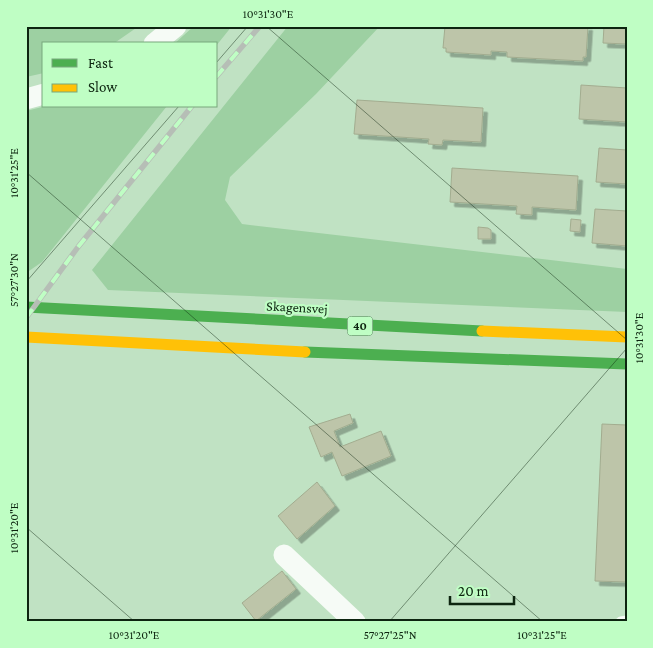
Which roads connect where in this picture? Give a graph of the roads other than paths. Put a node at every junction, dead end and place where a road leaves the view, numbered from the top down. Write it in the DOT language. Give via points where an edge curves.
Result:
graph roads {
  1 [pos="176,26"];
  2 [pos="156,42"];
  3 [pos="42,95"];
  4 [pos="26,99"];
  5 [pos="26,307"];
  6 [pos="26,337"];
  7 [pos="627,337"];
  8 [pos="627,364"];
  9 [pos="284,555"];
  10 [pos="627,621"];
  11 [pos="355,622"];
  12 [pos="621,622"];
  1 -- 2 [label="street"];
  3 -- 4 [label="street"];
  5 -- 7 [label="main road, Skagensvej / 40"];
  6 -- 8 [label="main road, 40" via="397,357"];
  9 -- 11 [label="street"];
  10 -- 12 [label="lane"];
}
